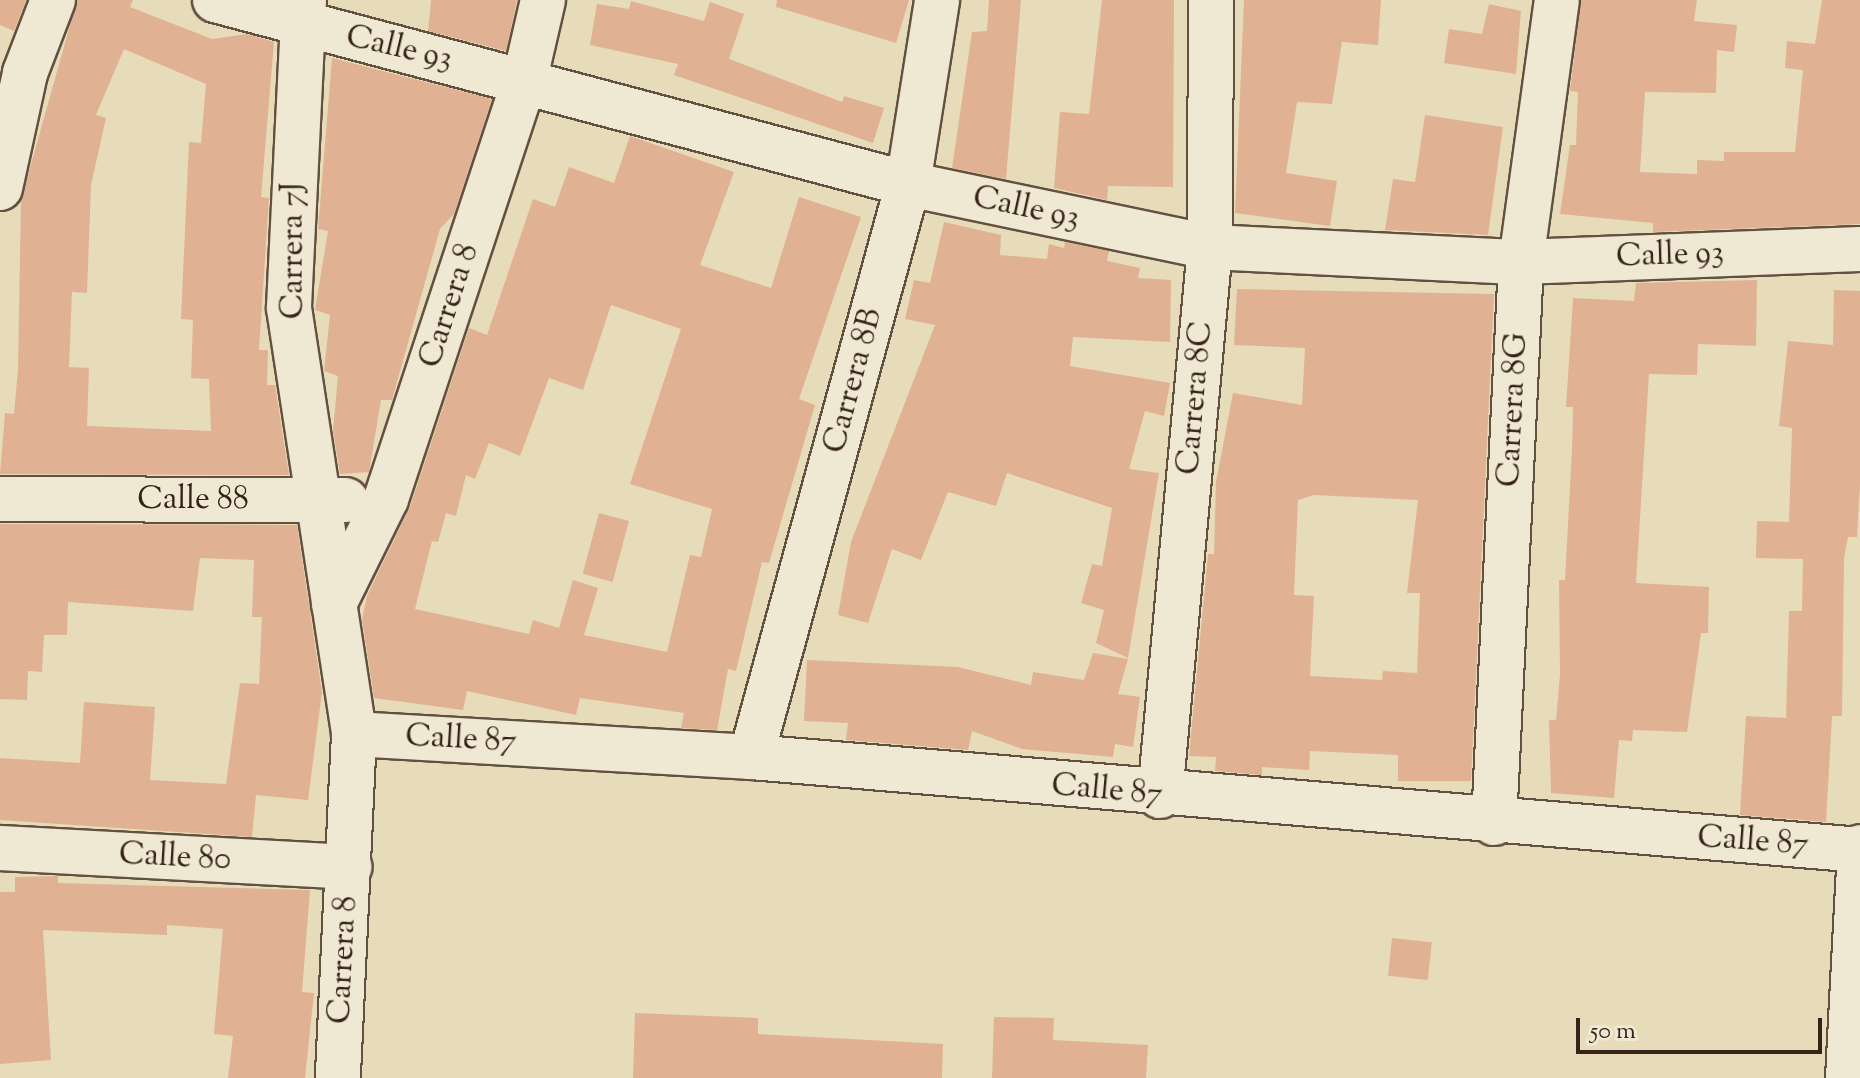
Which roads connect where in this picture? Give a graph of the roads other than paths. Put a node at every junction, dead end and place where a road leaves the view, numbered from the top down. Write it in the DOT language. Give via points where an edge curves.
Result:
graph roads {
  1 [pos="53,0"];
  2 [pos="215,0"];
  3 [pos="543,0"];
  4 [pos="937,0"];
  5 [pos="1211,0"];
  6 [pos="1557,0"];
  7 [pos="302,14"];
  8 [pos="13,72"];
  9 [pos="525,78"];
  10 [pos="908,184"];
  11 [pos="0,188"];
  12 [pos="1210,247"];
  13 [pos="1860,249"];
  14 [pos="1521,262"];
  15 [pos="0,499"];
  16 [pos="386,499"];
  17 [pos="318,501"];
  18 [pos="334,604"];
  19 [pos="354,734"];
  20 [pos="751,757"];
  21 [pos="1160,796"];
  22 [pos="1494,823"];
  23 [pos="0,848"];
  24 [pos="1860,849"];
  25 [pos="349,867"];
  26 [pos="338,1078"];
  27 [pos="1848,1078"];
  1 -- 8 [label="street"];
  2 -- 7 [label="street, Calle 93"];
  3 -- 9 [label="street, Carrera 8"];
  4 -- 10 [label="street, Carrera 8B"];
  5 -- 12 [label="street, Carrera 8C"];
  6 -- 14 [label="street, Carrera 8G"];
  7 -- 9 [label="street, Calle 93"];
  7 -- 17 [label="street, Carrera 7J" via="289,308"];
  8 -- 11 [label="street"];
  9 -- 10 [label="street, Calle 93"];
  9 -- 16 [label="street, Carrera 8"];
  10 -- 12 [label="street, Calle 93"];
  10 -- 20 [label="street, Carrera 8B"];
  12 -- 14 [label="street, Calle 93"];
  12 -- 21 [label="street, Carrera 8C"];
  13 -- 14 [label="street, Calle 93"];
  14 -- 22 [label="street, Carrera 8G"];
  15 -- 17 [label="street, Calle 88"];
  16 -- 17 [label="street, Calle 88"];
  16 -- 18 [label="street, Carrera 8"];
  17 -- 18 [label="street, Carrera 8"];
  18 -- 19 [label="street, Carrera 8"];
  19 -- 20 [label="street, Calle 87"];
  19 -- 25 [label="street, Carrera 8"];
  20 -- 21 [label="street, Calle 87"];
  21 -- 22 [label="street, Calle 87"];
  22 -- 24 [label="street, Calle 87"];
  23 -- 25 [label="street, Calle 80"];
  24 -- 27 [label="street"];
  25 -- 26 [label="street, Carrera 8"];
}
